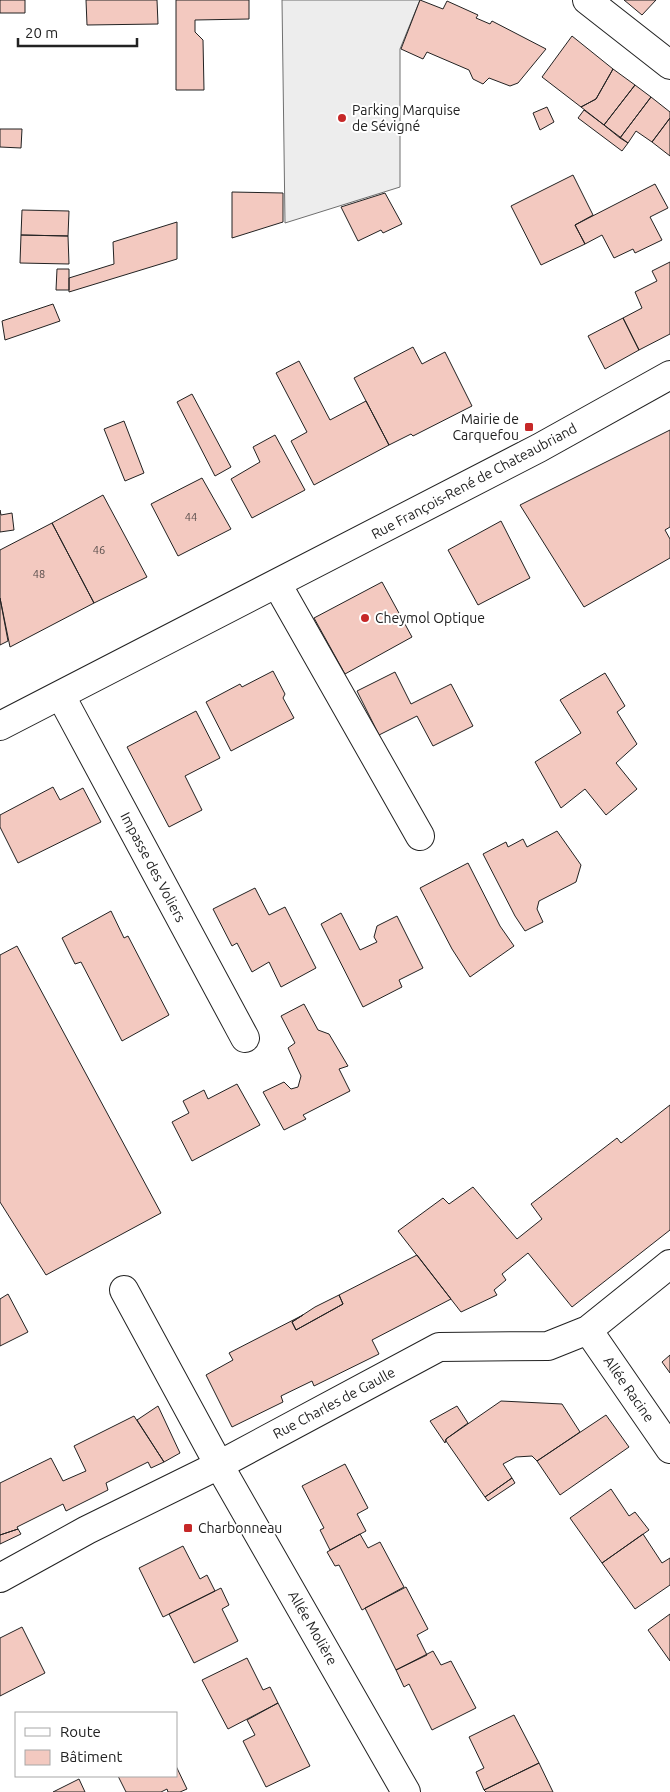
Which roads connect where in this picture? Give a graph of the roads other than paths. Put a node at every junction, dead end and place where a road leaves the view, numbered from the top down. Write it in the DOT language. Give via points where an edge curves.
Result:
graph roads {
  1 [pos="587,0"];
  2 [pos="670,65"];
  3 [pos="670,375"];
  4 [pos="277,584"];
  5 [pos="61,696"];
  6 [pos="0,726"];
  7 [pos="420,836"];
  8 [pos="245,1038"];
  9 [pos="670,1264"];
  10 [pos="124,1290"];
  11 [pos="588,1330"];
  12 [pos="670,1449"];
  13 [pos="219,1465"];
  14 [pos="0,1578"];
  15 [pos="406,1792"];
  1 -- 2 [label="street"];
  3 -- 4 [label="street, Rue François-René de Chateaubriand" via="573,430"];
  4 -- 5 [label="street, Rue François-René de Chateaubriand"];
  4 -- 7 [label="street"];
  5 -- 6 [label="street, Rue François-René de Chateaubriand"];
  5 -- 8 [label="street, Impasse des Voliers"];
  9 -- 11 [label="street, Rue Charles de Gaulle"];
  10 -- 13 [label="street, Allée Molière"];
  11 -- 12 [label="street, Allée Racine"];
  11 -- 13 [label="street, Rue Charles de Gaulle" via="548,1346 439,1347"];
  13 -- 14 [label="street, Rue Charles de Gaulle" via="87,1530"];
  13 -- 15 [label="street, Allée Molière"];
}
